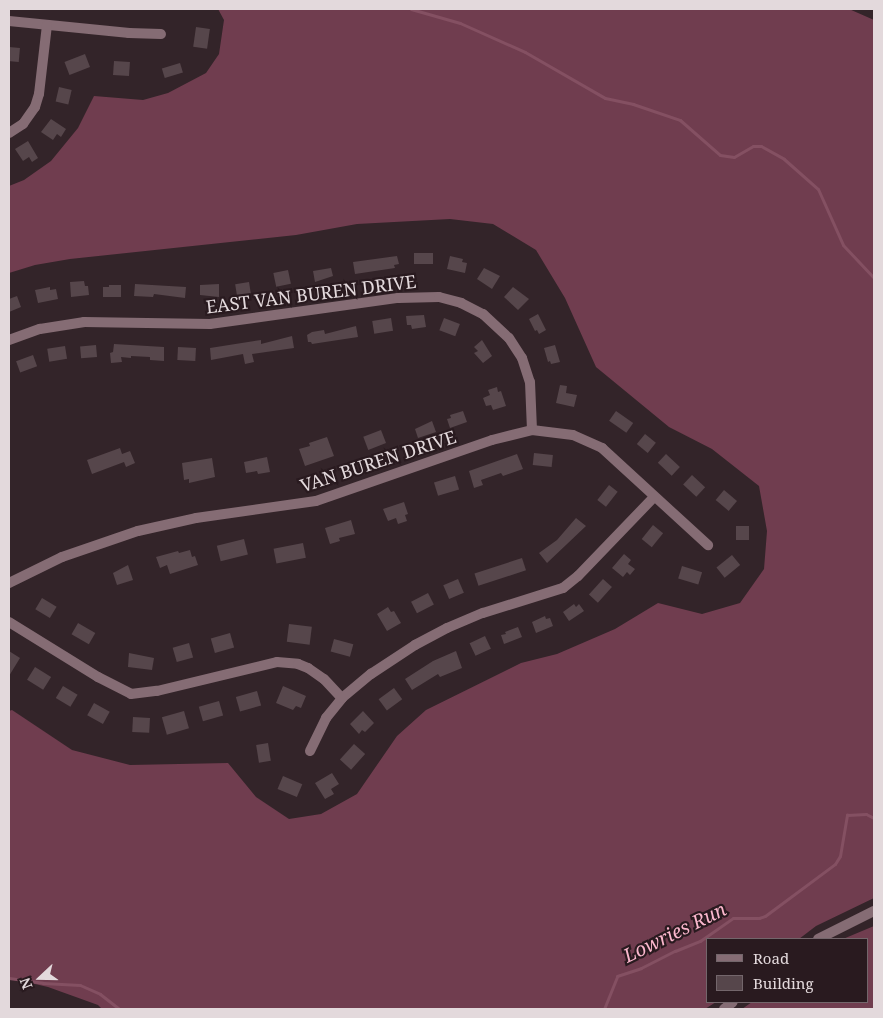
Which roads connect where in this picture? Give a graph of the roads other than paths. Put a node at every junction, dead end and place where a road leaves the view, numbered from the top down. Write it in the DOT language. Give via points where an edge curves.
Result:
graph roads {
  1 [pos="9,21"];
  2 [pos="47,25"];
  3 [pos="161,34"];
  4 [pos="9,133"];
  5 [pos="9,340"];
  6 [pos="532,430"];
  7 [pos="654,497"];
  8 [pos="708,546"];
  9 [pos="9,584"];
  10 [pos="9,622"];
  11 [pos="342,698"];
  12 [pos="310,751"];
  13 [pos="874,910"];
  14 [pos="820,938"];
  1 -- 2 [label="street"];
  2 -- 3 [label="street" via="129,34"];
  2 -- 4 [label="street" via="35,107 23,124"];
  5 -- 6 [label="street, EAST VAN BUREN DRIVE" via="84,322 210,324 398,298 439,297 483,314 513,343 530,382"];
  6 -- 7 [label="street, VAN BUREN DRIVE" via="572,435 593,443"];
  6 -- 9 [label="street, VAN BUREN DRIVE" via="492,440 316,500 223,513 138,531 62,557"];
  7 -- 8 [label="street"];
  7 -- 11 [label="street" via="570,583 552,592 469,618 431,636 372,674"];
  10 -- 11 [label="street" via="131,694 288,662 308,668"];
  11 -- 12 [label="street" via="326,718"];
  13 -- 14 [label="street"];
}
